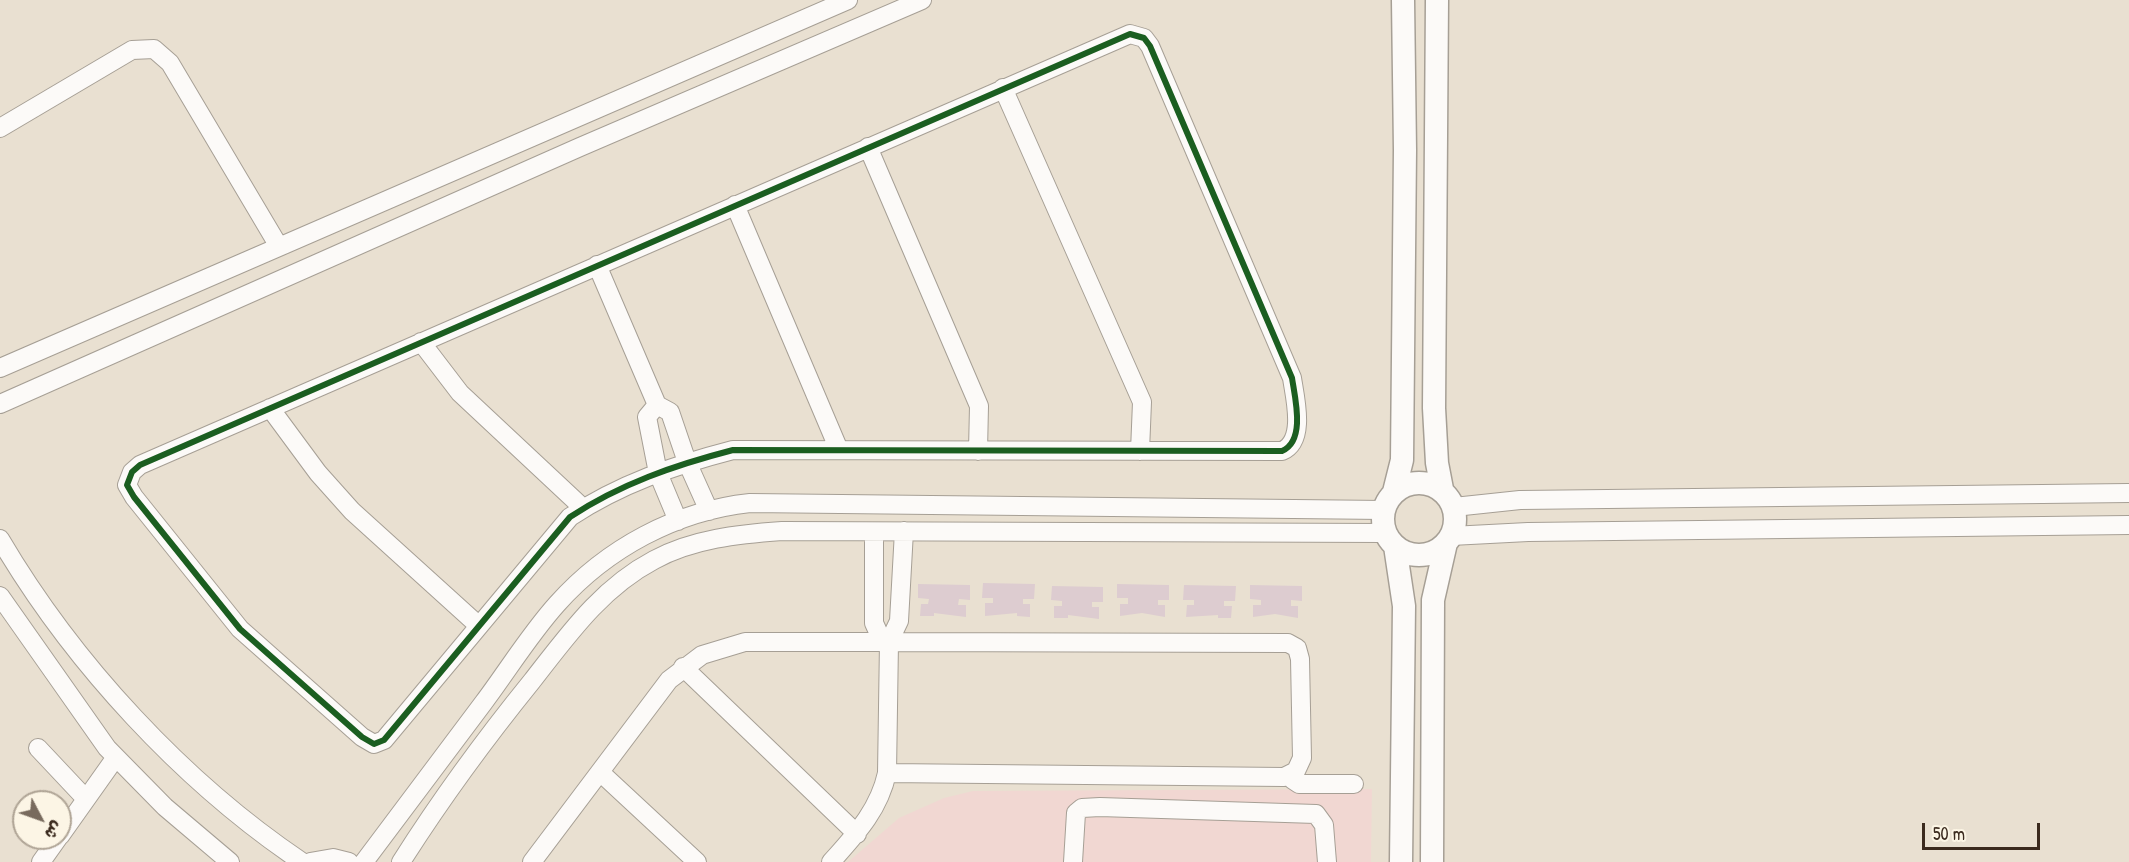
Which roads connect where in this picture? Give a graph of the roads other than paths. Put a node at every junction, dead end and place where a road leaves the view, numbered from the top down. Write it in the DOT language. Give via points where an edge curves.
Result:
graph roads {
  1 [pos="848,0"];
  2 [pos="922,0"];
  3 [pos="1403,0"];
  4 [pos="1437,0"];
  5 [pos="809,7"];
  6 [pos="1003,88"];
  7 [pos="0,128"];
  8 [pos="868,147"];
  9 [pos="735,205"];
  10 [pos="278,245"];
  11 [pos="597,265"];
  12 [pos="422,342"];
  13 [pos="0,368"];
  14 [pos="0,404"];
  15 [pos="657,405"];
  16 [pos="270,408"];
  17 [pos="839,450"];
  18 [pos="978,451"];
  19 [pos="1140,451"];
  20 [pos="687,462"];
  21 [pos="658,473"];
  22 [pos="2129,493"];
  23 [pos="1448,498"];
  24 [pos="1692,499"];
  25 [pos="1389,501"];
  26 [pos="1117,507"];
  27 [pos="583,508"];
  28 [pos="709,511"];
  29 [pos="678,521"];
  30 [pos="2129,525"];
  31 [pos="1692,529"];
  32 [pos="904,531"];
  33 [pos="1114,531"];
  34 [pos="874,532"];
  35 [pos="0,539"];
  36 [pos="1449,539"];
  37 [pos="1390,540"];
  38 [pos="0,596"];
  39 [pos="479,626"];
  40 [pos="531,638"];
  41 [pos="889,642"];
  42 [pos="553,654"];
  43 [pos="683,667"];
  44 [pos="38,748"];
  45 [pos="117,757"];
  46 [pos="600,772"];
  47 [pos="887,772"];
  48 [pos="1290,775"];
  49 [pos="1354,784"];
  50 [pos="86,800"];
  51 [pos="72,819"];
  52 [pos="857,834"];
  53 [pos="230,862"];
  54 [pos="302,862"];
  55 [pos="309,862"];
  56 [pos="349,862"];
  57 [pos="364,862"];
  58 [pos="401,862"];
  59 [pos="532,862"];
  60 [pos="697,862"];
  61 [pos="831,862"];
  62 [pos="1073,862"];
  63 [pos="1327,862"];
  64 [pos="1401,862"];
  65 [pos="1432,862"];
  1 -- 5 [label="street"];
  2 -- 14 [label="street"];
  3 -- 25 [label="main road" via="1402,460"];
  4 -- 23 [label="main road" via="1434,408"];
  5 -- 10 [label="street"];
  6 -- 8 [label="street"];
  6 -- 19 [label="street" via="1142,402"];
  6 -- 19 [label="street" via="1116,38 1130,34 1144,38 1292,378 1297,417 1294,438 1282,451"];
  7 -- 10 [label="street" via="132,50 154,49 170,63"];
  8 -- 9 [label="street"];
  8 -- 18 [label="street" via="979,405"];
  9 -- 11 [label="street"];
  9 -- 17 [label="street"];
  10 -- 13 [label="street"];
  11 -- 12 [label="street"];
  11 -- 15 [label="street"];
  12 -- 16 [label="street"];
  12 -- 27 [label="street" via="460,393"];
  15 -- 20 [label="street" via="670,412"];
  15 -- 21 [label="street" via="647,417"];
  16 -- 39 [label="street" via="352,511"];
  16 -- 39 [label="street" via="140,465 132,472 128,485 240,629 374,744 384,740"];
  17 -- 18 [label="street"];
  17 -- 20 [label="street" via="733,450"];
  18 -- 19 [label="street"];
  20 -- 21 [label="street"];
  20 -- 28 [label="street"];
  21 -- 27 [label="street"];
  21 -- 29 [label="street"];
  22 -- 24 [label="street"];
  23 -- 24 [label="street"];
  23 -- 25 [label="main road" via="1433,484 1412,482"];
  23 -- 36 [label="main road" via="1455,526"];
  24 -- 31 [label="street"];
  25 -- 26 [label="street"];
  25 -- 37 [label="main road"];
  26 -- 28 [label="street" via="761,503"];
  26 -- 33 [label="street"];
  27 -- 39 [label="street" via="570,517"];
  28 -- 29 [label="street"];
  29 -- 40 [label="street" via="630,542 596,566 556,604"];
  30 -- 31 [label="street"];
  31 -- 36 [label="street"];
  32 -- 33 [label="street"];
  32 -- 34 [label="street"];
  32 -- 41 [label="street" via="899,621"];
  33 -- 37 [label="street"];
  34 -- 41 [label="street" via="874,623"];
  34 -- 42 [label="street" via="756,533 678,549 635,571 614,587 568,632"];
  35 -- 54 [label="street" via="78,651 116,696 213,794"];
  36 -- 37 [label="main road" via="1437,550 1415,555"];
  36 -- 65 [label="main road" via="1433,600"];
  37 -- 64 [label="main road" via="1404,606"];
  38 -- 45 [label="street"];
  40 -- 42 [label="street"];
  40 -- 57 [label="street"];
  41 -- 43 [label="street" via="745,642 723,646"];
  41 -- 47 [label="street"];
  41 -- 48 [label="street" via="1288,643 1299,653 1302,758"];
  42 -- 58 [label="street" via="478,749"];
  43 -- 46 [label="street"];
  43 -- 52 [label="street"];
  44 -- 50 [label="street"];
  45 -- 50 [label="street"];
  45 -- 53 [label="street" via="165,807"];
  46 -- 59 [label="street"];
  46 -- 60 [label="street"];
  47 -- 48 [label="street" via="1278,778"];
  47 -- 52 [label="street" via="877,806"];
  48 -- 49 [label="street" via="1299,784"];
  50 -- 51 [label="street"];
  52 -- 61 [label="street"];
  55 -- 56 [label="street" via="333,858"];
  62 -- 63 [label="street" via="1076,813 1082,808 1100,807 1316,814 1324,825"];
}
